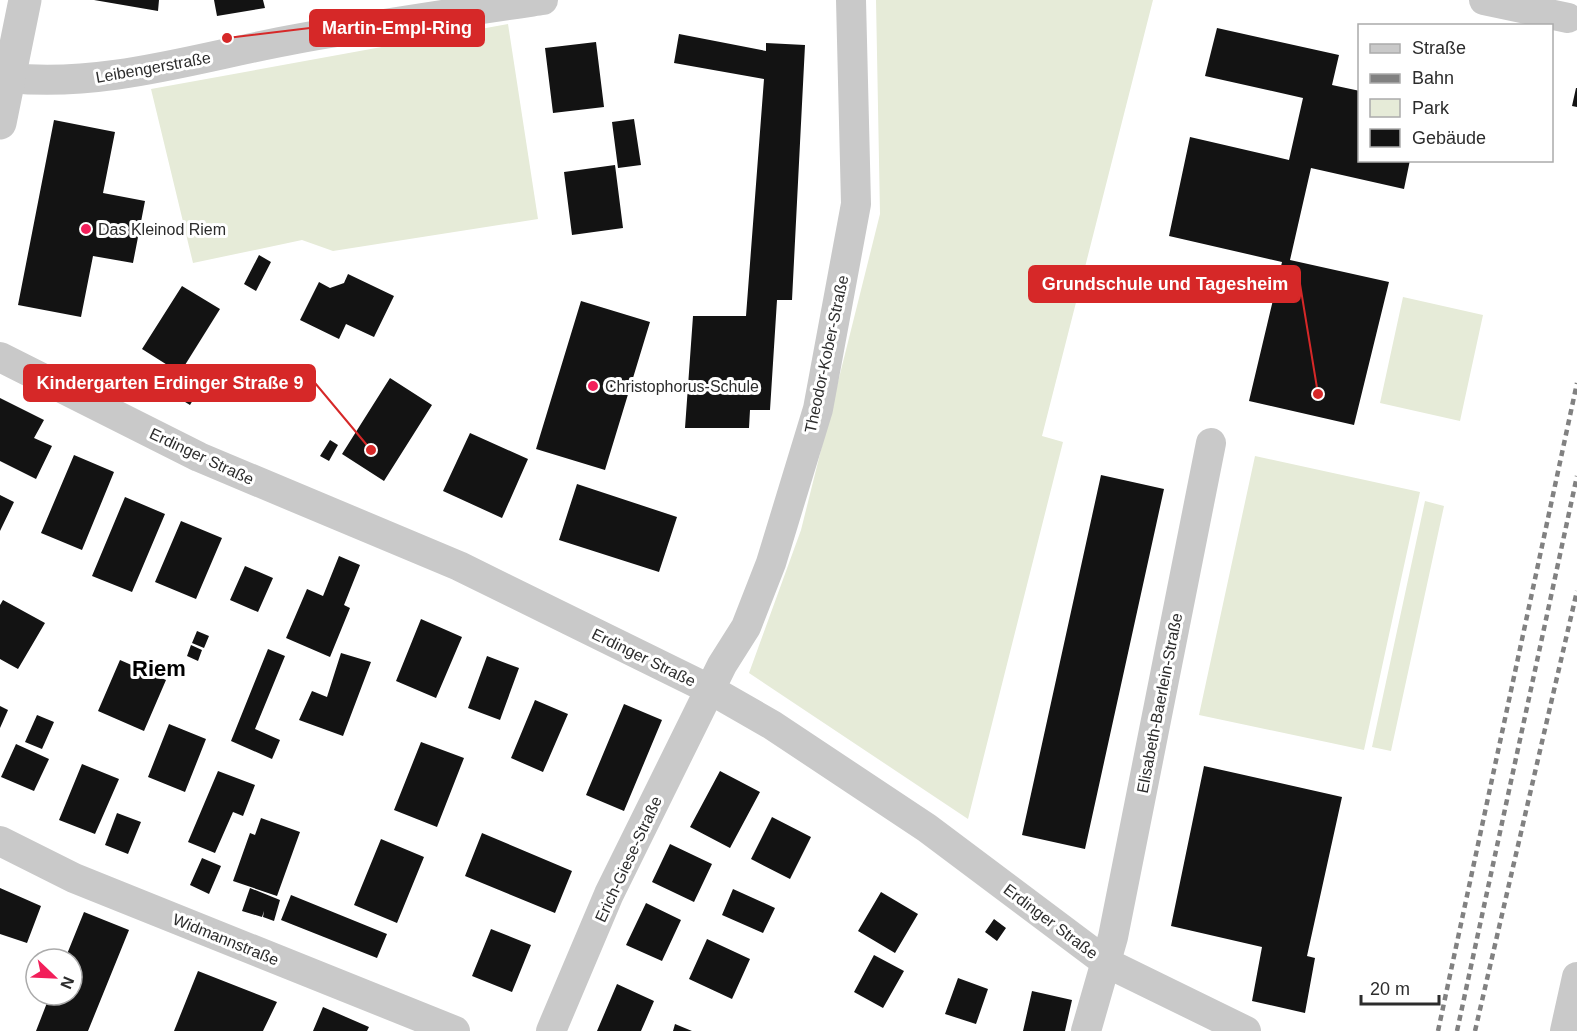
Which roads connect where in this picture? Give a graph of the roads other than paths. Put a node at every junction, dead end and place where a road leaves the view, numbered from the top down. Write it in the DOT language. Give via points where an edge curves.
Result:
graph roads {
  1 [pos="25,0"];
  2 [pos="851,0"];
  3 [pos="1484,0"];
  4 [pos="529,1"];
  5 [pos="1568,18"];
  6 [pos="10,78"];
  7 [pos="0,123"];
  8 [pos="0,357"];
  9 [pos="1211,443"];
  10 [pos="711,690"];
  11 [pos="0,841"];
  12 [pos="1107,963"];
  13 [pos="1577,977"];
  14 [pos="455,1031"];
  15 [pos="551,1031"];
  16 [pos="1086,1031"];
  17 [pos="1246,1031"];
  18 [pos="1566,1031"];
  1 -- 6 [label="street"];
  2 -- 10 [label="street, Theodor-Kober-Straße" via="856,204 818,409 771,563 746,627 722,664"];
  3 -- 5 [label="street"];
  4 -- 6 [label="street, Leibengerstraße" via="77,80"];
  6 -- 7 [label="street"];
  8 -- 10 [label="street, Erdinger Straße" via="199,457 459,566"];
  9 -- 12 [label="street, Elisabeth-Baerlein-Straße"];
  10 -- 12 [label="street, Erdinger Straße" via="772,725 927,828"];
  10 -- 15 [label="street, Erich-Giese-Straße" via="609,894"];
  11 -- 14 [label="street, Widmannstraße" via="74,878"];
  12 -- 16 [label="street, Elisabeth-Baerlein-Straße"];
  12 -- 17 [label="street, Erdinger Straße"];
  13 -- 18 [label="street"];
}
